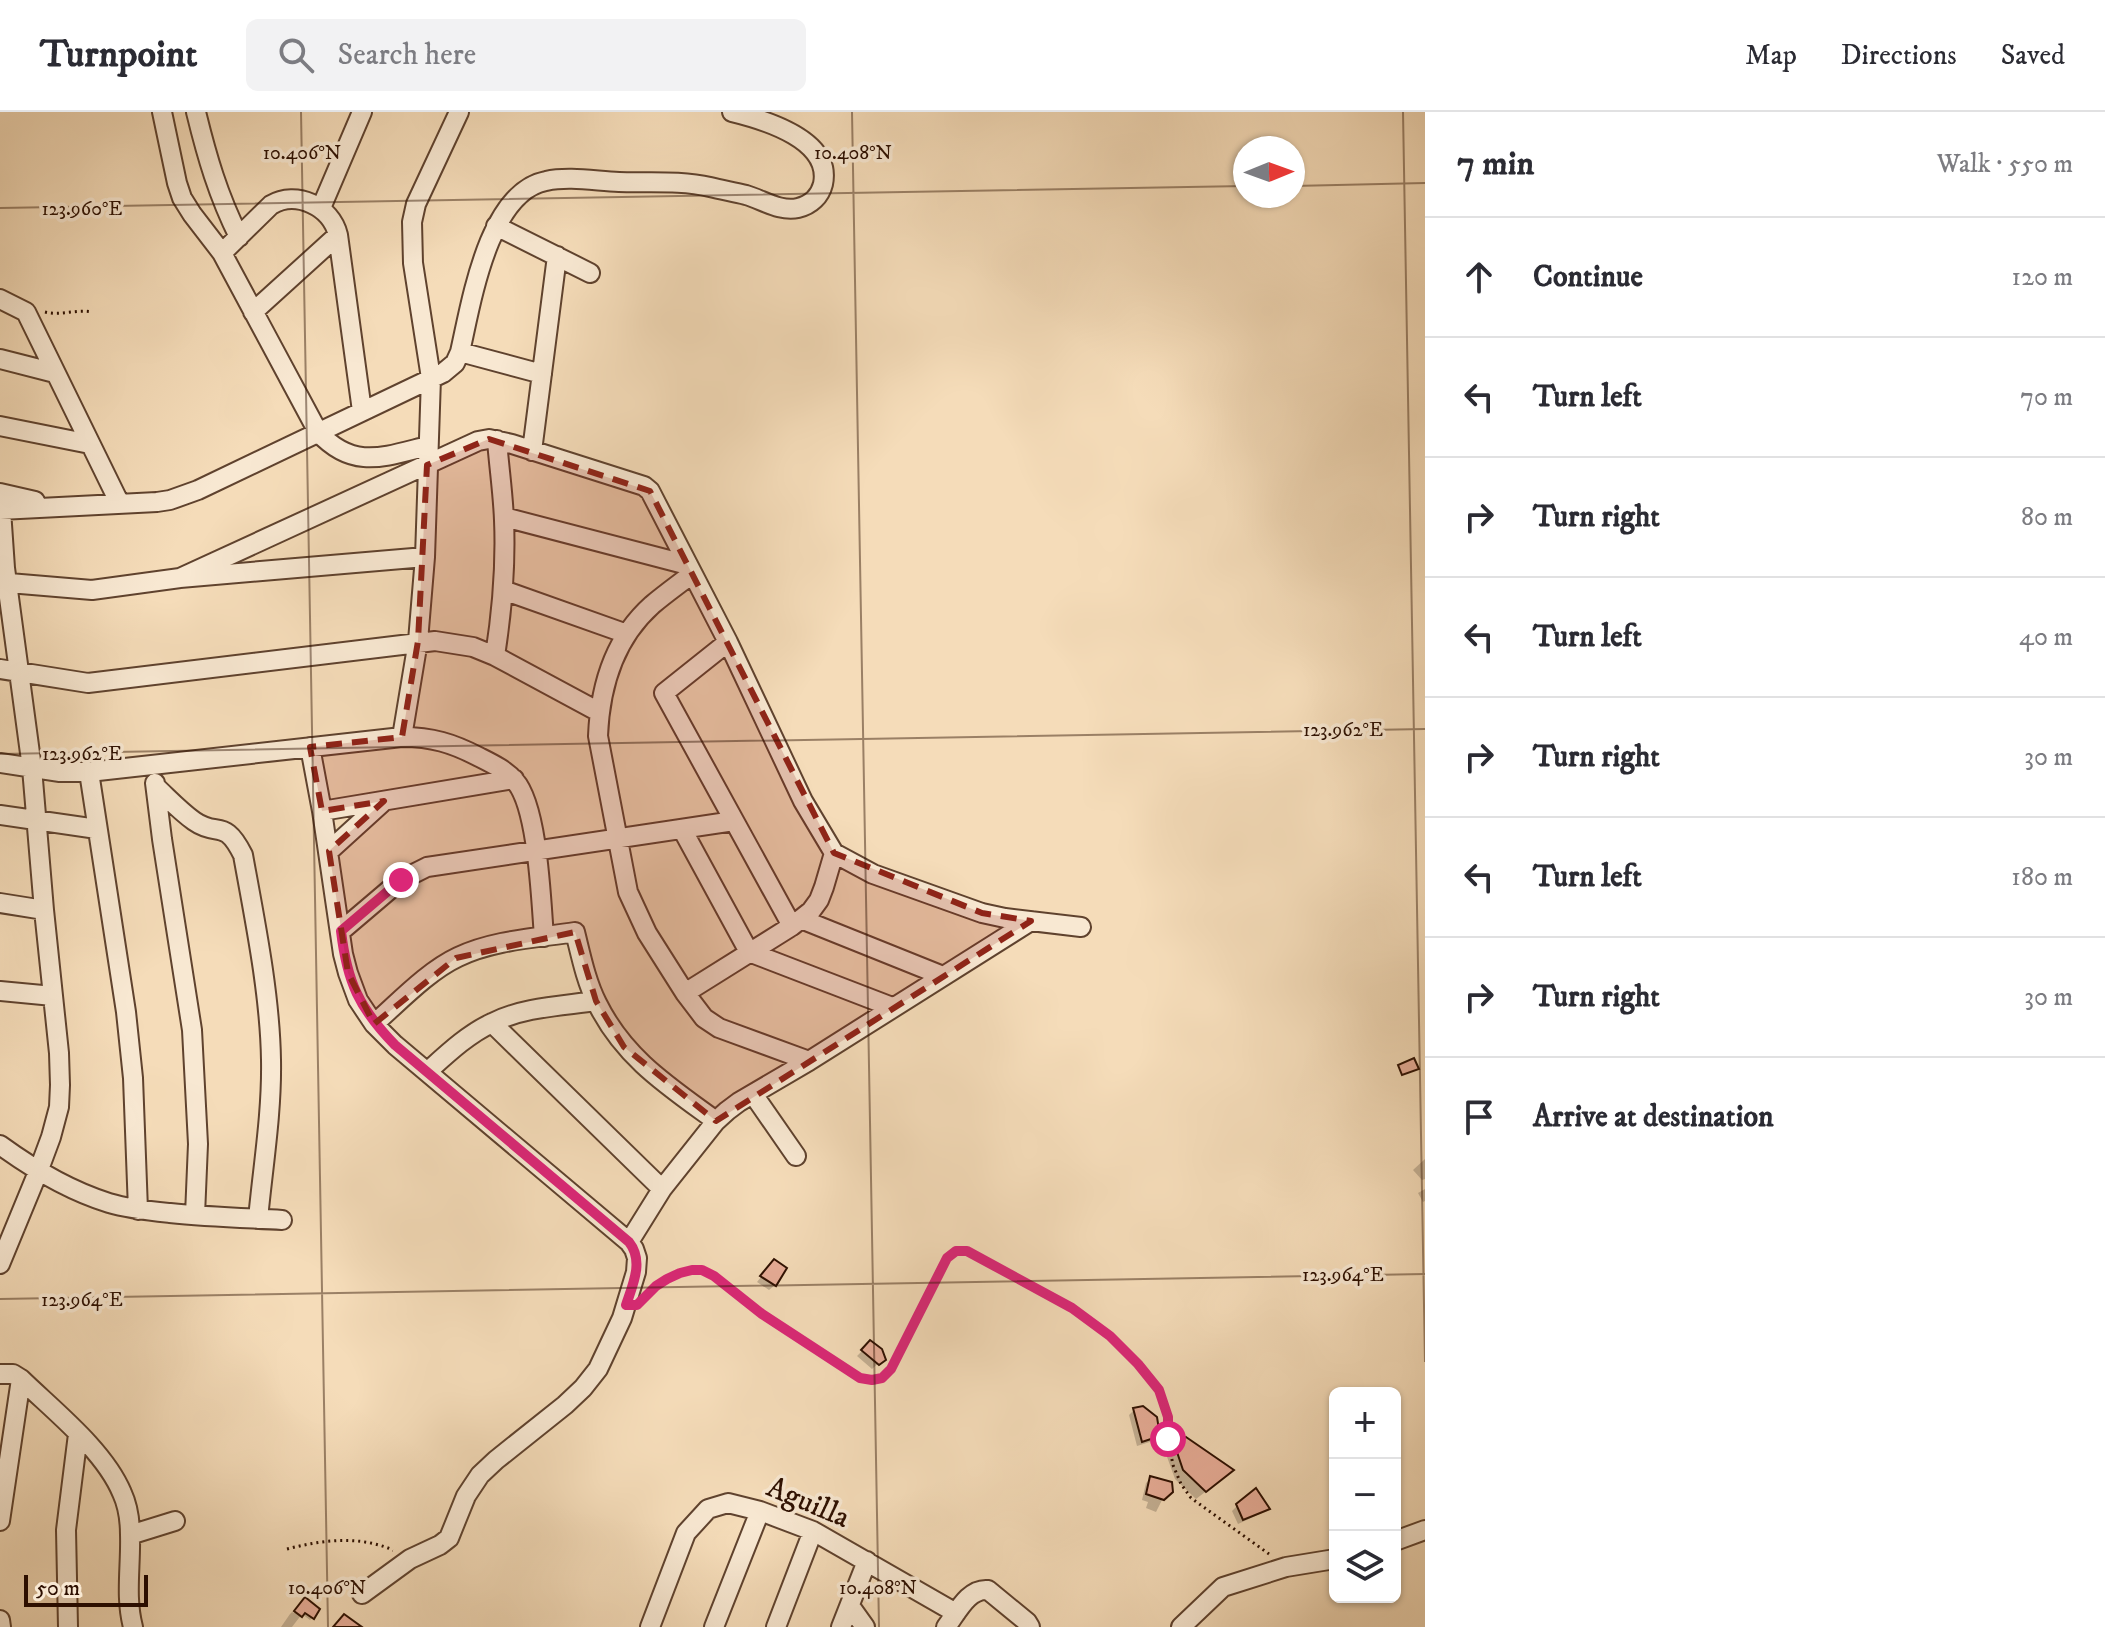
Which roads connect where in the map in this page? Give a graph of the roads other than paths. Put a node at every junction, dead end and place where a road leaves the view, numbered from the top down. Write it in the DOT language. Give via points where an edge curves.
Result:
graph roads {
  1 [pos="162,112"];
  2 [pos="196,112"];
  3 [pos="362,112"];
  4 [pos="459,112"];
  5 [pos="732,112"];
  6 [pos="321,208"];
  7 [pos="496,226"];
  8 [pos="338,235"];
  9 [pos="239,237"];
  10 [pos="222,253"];
  11 [pos="557,256"];
  12 [pos="590,273"];
  13 [pos="0,299"];
  14 [pos="253,312"];
  15 [pos="460,352"];
  16 [pos="0,359"];
  17 [pos="55,373"];
  18 [pos="542,374"];
  19 [pos="431,378"];
  20 [pos="362,411"];
  21 [pos="0,426"];
  22 [pos="318,432"];
  23 [pos="497,440"];
  24 [pos="90,444"];
  25 [pos="428,446"];
  26 [pos="532,451"];
  27 [pos="427,465"];
  28 [pos="0,493"];
  29 [pos="119,502"];
  30 [pos="53,506"];
  31 [pos="0,510"];
  32 [pos="504,517"];
  33 [pos="425,557"];
  34 [pos="690,569"];
  35 [pos="5,573"];
  36 [pos="180,578"];
  37 [pos="503,590"];
  38 [pos="627,634"];
  39 [pos="418,641"];
  40 [pos="728,642"];
  41 [pos="495,656"];
  42 [pos="0,669"];
  43 [pos="20,672"];
  44 [pos="599,712"];
  45 [pos="402,737"];
  46 [pos="310,747"];
  47 [pos="0,763"];
  48 [pos="153,765"];
  49 [pos="32,768"];
  50 [pos="89,772"];
  51 [pos="514,779"];
  52 [pos="156,787"];
  53 [pos="384,801"];
  54 [pos="322,811"];
  55 [pos="0,815"];
  56 [pos="734,821"];
  57 [pos="37,822"];
  58 [pos="97,829"];
  59 [pos="682,829"];
  60 [pos="617,838"];
  61 [pos="535,850"];
  62 [pos="329,851"];
  63 [pos="834,853"];
  64 [pos="0,903"];
  65 [pos="44,910"];
  66 [pos="1031,921"];
  67 [pos="796,922"];
  68 [pos="1081,927"];
  69 [pos="341,931"];
  70 [pos="544,937"];
  71 [pos="749,952"];
  72 [pos="943,976"];
  73 [pos="0,991"];
  74 [pos="685,993"];
  75 [pos="53,996"];
  76 [pos="596,1001"];
  77 [pos="892,1007"];
  78 [pos="492,1023"];
  79 [pos="374,1024"];
  80 [pos="809,1061"];
  81 [pos="427,1072"];
  82 [pos="753,1094"];
  83 [pos="716,1121"];
  84 [pos="0,1145"];
  85 [pos="796,1156"];
  86 [pos="38,1172"];
  87 [pos="662,1189"];
  88 [pos="138,1210"];
  89 [pos="195,1215"];
  90 [pos="258,1219"];
  91 [pos="282,1220"];
  92 [pos="6,1231"];
  93 [pos="629,1242"];
  94 [pos="0,1264"];
  95 [pos="0,1374"];
  96 [pos="21,1379"];
  97 [pos="78,1434"];
  98 [pos="760,1511"];
  99 [pos="0,1521"];
  100 [pos="175,1521"];
  101 [pos="1425,1530"];
  102 [pos="813,1531"];
  103 [pos="130,1535"];
  104 [pos="1401,1539"];
  105 [pos="1329,1560"];
  106 [pos="867,1561"];
  107 [pos="362,1594"];
  108 [pos="850,1606"];
  109 [pos="0,1620"];
  110 [pos="951,1620"];
  111 [pos="1,1627"];
  112 [pos="68,1627"];
  113 [pos="133,1627"];
  114 [pos="650,1627"];
  115 [pos="714,1627"];
  116 [pos="776,1627"];
  117 [pos="841,1627"];
  118 [pos="865,1627"];
  119 [pos="1030,1627"];
  120 [pos="1181,1627"];
  1 -- 10 [label="street" via="182,198"];
  2 -- 9 [label="street" via="222,202"];
  3 -- 6 [label="street"];
  4 -- 19 [label="street" via="412,222"];
  5 -- 7 [label="street" via="811,146 821,159 821,193 796,209 705,185 546,181 515,197"];
  6 -- 8 [label="street"];
  6 -- 9 [label="street" via="280,200"];
  7 -- 11 [label="street"];
  7 -- 15 [label="street"];
  8 -- 14 [label="street"];
  8 -- 20 [label="street"];
  9 -- 10 [label="street"];
  10 -- 14 [label="street"];
  11 -- 12 [label="street"];
  11 -- 18 [label="street"];
  13 -- 17 [label="street" via="26,312"];
  14 -- 22 [label="street"];
  15 -- 18 [label="street"];
  15 -- 19 [label="street" via="451,368"];
  16 -- 17 [label="street"];
  17 -- 24 [label="street"];
  18 -- 26 [label="street"];
  19 -- 20 [label="street"];
  19 -- 25 [label="street"];
  20 -- 22 [label="street"];
  21 -- 24 [label="street"];
  22 -- 25 [label="street" via="345,454 362,458"];
  22 -- 29 [label="street" via="181,497"];
  23 -- 26 [label="street"];
  23 -- 27 [label="street" via="478,441"];
  23 -- 32 [label="street"];
  24 -- 29 [label="street"];
  25 -- 27 [label="street"];
  26 -- 34 [label="street" via="644,486"];
  27 -- 33 [label="street"];
  27 -- 36 [label="street"];
  28 -- 30 [label="street"];
  29 -- 30 [label="street"];
  30 -- 31 [label="street"];
  31 -- 35 [label="street"];
  32 -- 34 [label="street"];
  32 -- 37 [label="street"];
  33 -- 36 [label="street"];
  33 -- 39 [label="street"];
  34 -- 38 [label="street"];
  34 -- 40 [label="street"];
  35 -- 36 [label="street" via="92,590"];
  35 -- 43 [label="street"];
  37 -- 38 [label="street"];
  37 -- 41 [label="street"];
  38 -- 44 [label="street" via="612,662"];
  39 -- 41 [label="street" via="454,643"];
  39 -- 43 [label="street" via="88,683"];
  39 -- 45 [label="street"];
  40 -- 56 [label="street" via="664,693"];
  40 -- 63 [label="street" via="803,801"];
  41 -- 44 [label="street"];
  42 -- 43 [label="street"];
  43 -- 49 [label="street"];
  44 -- 60 [label="street" via="598,736"];
  45 -- 46 [label="street"];
  45 -- 51 [label="street" via="447,743"];
  46 -- 48 [label="street"];
  46 -- 54 [label="street"];
  47 -- 49 [label="street"];
  48 -- 50 [label="street"];
  48 -- 52 [label="street"];
  49 -- 50 [label="street"];
  49 -- 57 [label="street"];
  50 -- 58 [label="street"];
  51 -- 53 [label="street"];
  51 -- 61 [label="street" via="524,794"];
  52 -- 89 [label="street" via="192,1030 198,1144"];
  52 -- 90 [label="street" via="197,824 235,838 243,855 270,1026 270,1102"];
  53 -- 54 [label="street"];
  53 -- 62 [label="street"];
  54 -- 62 [label="street"];
  55 -- 57 [label="street"];
  56 -- 59 [label="street"];
  56 -- 67 [label="street"];
  57 -- 58 [label="street"];
  57 -- 65 [label="street"];
  58 -- 88 [label="street" via="133,1078"];
  59 -- 60 [label="street"];
  59 -- 71 [label="street"];
  60 -- 61 [label="street"];
  60 -- 74 [label="street" via="636,913"];
  61 -- 69 [label="street" via="427,867 401,880"];
  61 -- 70 [label="street"];
  62 -- 69 [label="street"];
  63 -- 66 [label="street" via="873,874 982,913"];
  63 -- 67 [label="street" via="819,900"];
  64 -- 65 [label="street"];
  65 -- 75 [label="street"];
  66 -- 68 [label="street"];
  66 -- 72 [label="street"];
  67 -- 71 [label="street"];
  67 -- 72 [label="street"];
  69 -- 79 [label="street" via="348,973"];
  70 -- 76 [label="street" via="575,932"];
  70 -- 79 [label="street" via="456,958"];
  71 -- 74 [label="street"];
  71 -- 77 [label="street"];
  72 -- 77 [label="street"];
  73 -- 75 [label="street"];
  74 -- 80 [label="street" via="719,1028"];
  75 -- 86 [label="street" via="60,1096"];
  76 -- 78 [label="street" via="515,1014"];
  76 -- 83 [label="street" via="641,1064"];
  77 -- 80 [label="street"];
  78 -- 81 [label="street"];
  78 -- 87 [label="street"];
  79 -- 81 [label="street"];
  80 -- 82 [label="street"];
  81 -- 93 [label="street"];
  82 -- 83 [label="street"];
  82 -- 85 [label="street"];
  83 -- 87 [label="street"];
  84 -- 86 [label="street"];
  86 -- 88 [label="street" via="84,1195"];
  86 -- 92 [label="street"];
  87 -- 93 [label="street"];
  88 -- 89 [label="street"];
  89 -- 90 [label="street"];
  90 -- 91 [label="street"];
  92 -- 94 [label="street"];
  93 -- 107 [label="street" via="637,1258 636,1272 598,1369 583,1388 480,1475 449,1538"];
  95 -- 96 [label="street"];
  96 -- 97 [label="street"];
  96 -- 99 [label="street"];
  97 -- 103 [label="street" via="123,1493"];
  97 -- 112 [label="street" via="66,1530"];
  98 -- 102 [label="street, Aguilla"];
  98 -- 114 [label="street, Aguilla" via="728,1503 708,1509 686,1533"];
  98 -- 115 [label="street"];
  100 -- 103 [label="street"];
  101 -- 104 [label="street"];
  102 -- 106 [label="street, Aguilla"];
  102 -- 116 [label="street"];
  103 -- 113 [label="street"];
  105 -- 120 [label="street" via="1223,1587"];
  106 -- 108 [label="street"];
  106 -- 110 [label="street, Aguilla"];
  108 -- 117 [label="street"];
  108 -- 118 [label="street"];
  109 -- 111 [label="street"];
  110 -- 119 [label="street" via="972,1593 983,1589"];
}
